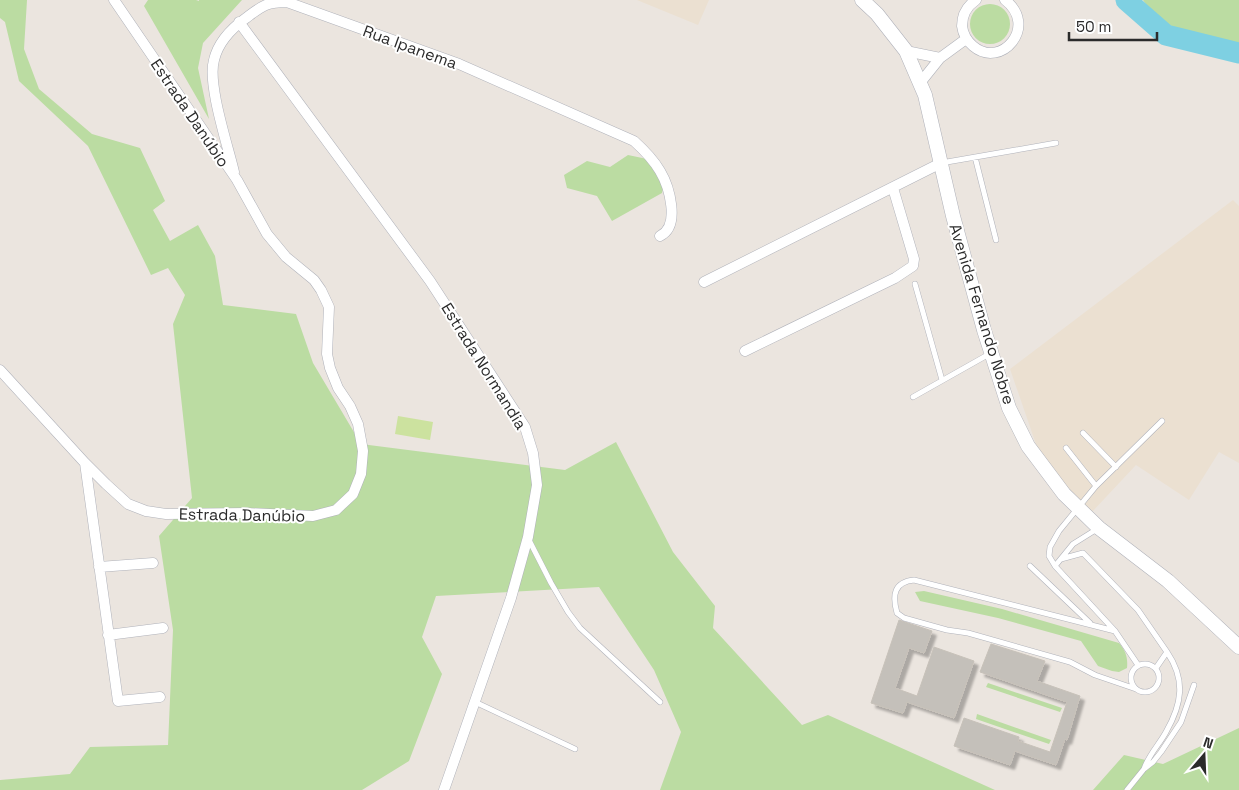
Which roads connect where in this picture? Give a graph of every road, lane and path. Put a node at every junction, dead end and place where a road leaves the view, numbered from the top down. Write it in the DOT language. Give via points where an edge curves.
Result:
graph roads {
  1 [pos="114,0"];
  2 [pos="862,0"];
  3 [pos="976,0"];
  4 [pos="1005,0"];
  5 [pos="967,4"];
  6 [pos="239,22"];
  7 [pos="966,39"];
  8 [pos="906,51"];
  9 [pos="940,58"];
  10 [pos="920,83"];
  11 [pos="1056,143"];
  12 [pos="975,157"];
  13 [pos="940,163"];
  14 [pos="237,180"];
  15 [pos="893,188"];
  16 [pos="660,236"];
  17 [pos="996,240"];
  18 [pos="704,282"];
  19 [pos="915,284"];
  20 [pos="745,351"];
  21 [pos="991,353"];
  22 [pos="0,370"];
  23 [pos="942,380"];
  24 [pos="913,397"];
  25 [pos="1162,421"];
  26 [pos="1083,433"];
  27 [pos="1066,448"];
  28 [pos="85,463"];
  29 [pos="1116,468"];
  30 [pos="1096,486"];
  31 [pos="1079,508"];
  32 [pos="1099,528"];
  33 [pos="528,537"];
  34 [pos="1060,559"];
  35 [pos="153,563"];
  36 [pos="1030,566"];
  37 [pos="1055,566"];
  38 [pos="99,567"];
  39 [pos="1090,624"];
  40 [pos="163,628"];
  41 [pos="1115,631"];
  42 [pos="108,635"];
  43 [pos="1239,647"];
  44 [pos="1167,652"];
  45 [pos="1138,665"];
  46 [pos="1156,668"];
  47 [pos="1194,685"];
  48 [pos="1136,689"];
  49 [pos="160,697"];
  50 [pos="475,702"];
  51 [pos="660,702"];
  52 [pos="575,749"];
  53 [pos="1144,769"];
  54 [pos="444,790"];
  55 [pos="1128,790"];
  1 -- 14 [label="street, Estrada Danúbio"];
  2 -- 8 [label="main road, Avenida Fernando Nobre"];
  3 -- 5 [label="street"];
  4 -- 7 [label="street" via="1014,9 1019,22 1017,36 1008,46 996,52 983,51"];
  5 -- 7 [label="street" via="962,20"];
  6 -- 14 [label="street, Rua Ipanema" via="219,45 213,62 213,80"];
  6 -- 16 [label="street, Rua Ipanema" via="272,2 287,2 459,64 634,141 647,152 666,184 671,220"];
  6 -- 33 [label="street, Estrada Normandia" via="430,281 525,428 533,453 537,485"];
  7 -- 9 [label="street"];
  8 -- 9 [label="street"];
  8 -- 10 [label="main road, Avenida Fernando Nobre"];
  9 -- 10 [label="street"];
  10 -- 13 [label="main road, Avenida Fernando Nobre"];
  11 -- 12 [label="lane"];
  12 -- 13 [label="lane"];
  12 -- 17 [label="lane"];
  13 -- 15 [label="street"];
  13 -- 21 [label="main road, Avenida Fernando Nobre"];
  14 -- 28 [label="street, Estrada Danúbio" via="267,234 286,258 314,280 329,307 327,354 330,368 358,424 363,450 361,474 353,494 336,510 313,516 166,514 128,504"];
  15 -- 18 [label="street"];
  15 -- 20 [label="street" via="914,259 913,266 895,278"];
  19 -- 23 [label="lane"];
  21 -- 23 [label="lane"];
  21 -- 31 [label="main road, Avenida Fernando Nobre" via="1009,408 1028,446"];
  22 -- 28 [label="street, Estrada Danúbio"];
  23 -- 24 [label="lane"];
  25 -- 29 [label="lane"];
  26 -- 29 [label="lane"];
  27 -- 30 [label="lane"];
  28 -- 38 [label="street"];
  29 -- 30 [label="lane"];
  30 -- 31 [label="lane"];
  31 -- 32 [label="main road, Avenida Fernando Nobre"];
  31 -- 37 [label="lane" via="1059,531 1050,548 1049,556"];
  32 -- 34 [label="lane" via="1073,544"];
  32 -- 43 [label="main road, Avenida Fernando Nobre" via="1168,581"];
  33 -- 50 [label="street, Estrada Normandia"];
  33 -- 51 [label="lane" via="551,583 580,628"];
  34 -- 37 [label="lane"];
  34 -- 44 [label="lane" via="1083,553 1138,610"];
  35 -- 38 [label="street"];
  36 -- 39 [label="lane"];
  37 -- 41 [label="lane"];
  38 -- 42 [label="street"];
  39 -- 41 [label="lane"];
  39 -- 48 [label="lane" via="914,580 904,581 895,593 897,613 904,618 1070,662 1095,675"];
  40 -- 42 [label="street"];
  41 -- 45 [label="lane"];
  42 -- 49 [label="street" via="118,701"];
  44 -- 46 [label="lane"];
  44 -- 53 [label="lane" via="1180,681 1179,703"];
  45 -- 46 [label="lane" via="1148,663"];
  45 -- 48 [label="lane" via="1130,676"];
  46 -- 48 [label="lane" via="1159,682 1154,689 1145,692"];
  47 -- 53 [label="lane" via="1181,722 1153,762"];
  50 -- 52 [label="lane"];
  50 -- 54 [label="street, Estrada Normandia"];
  53 -- 55 [label="lane"];
}
